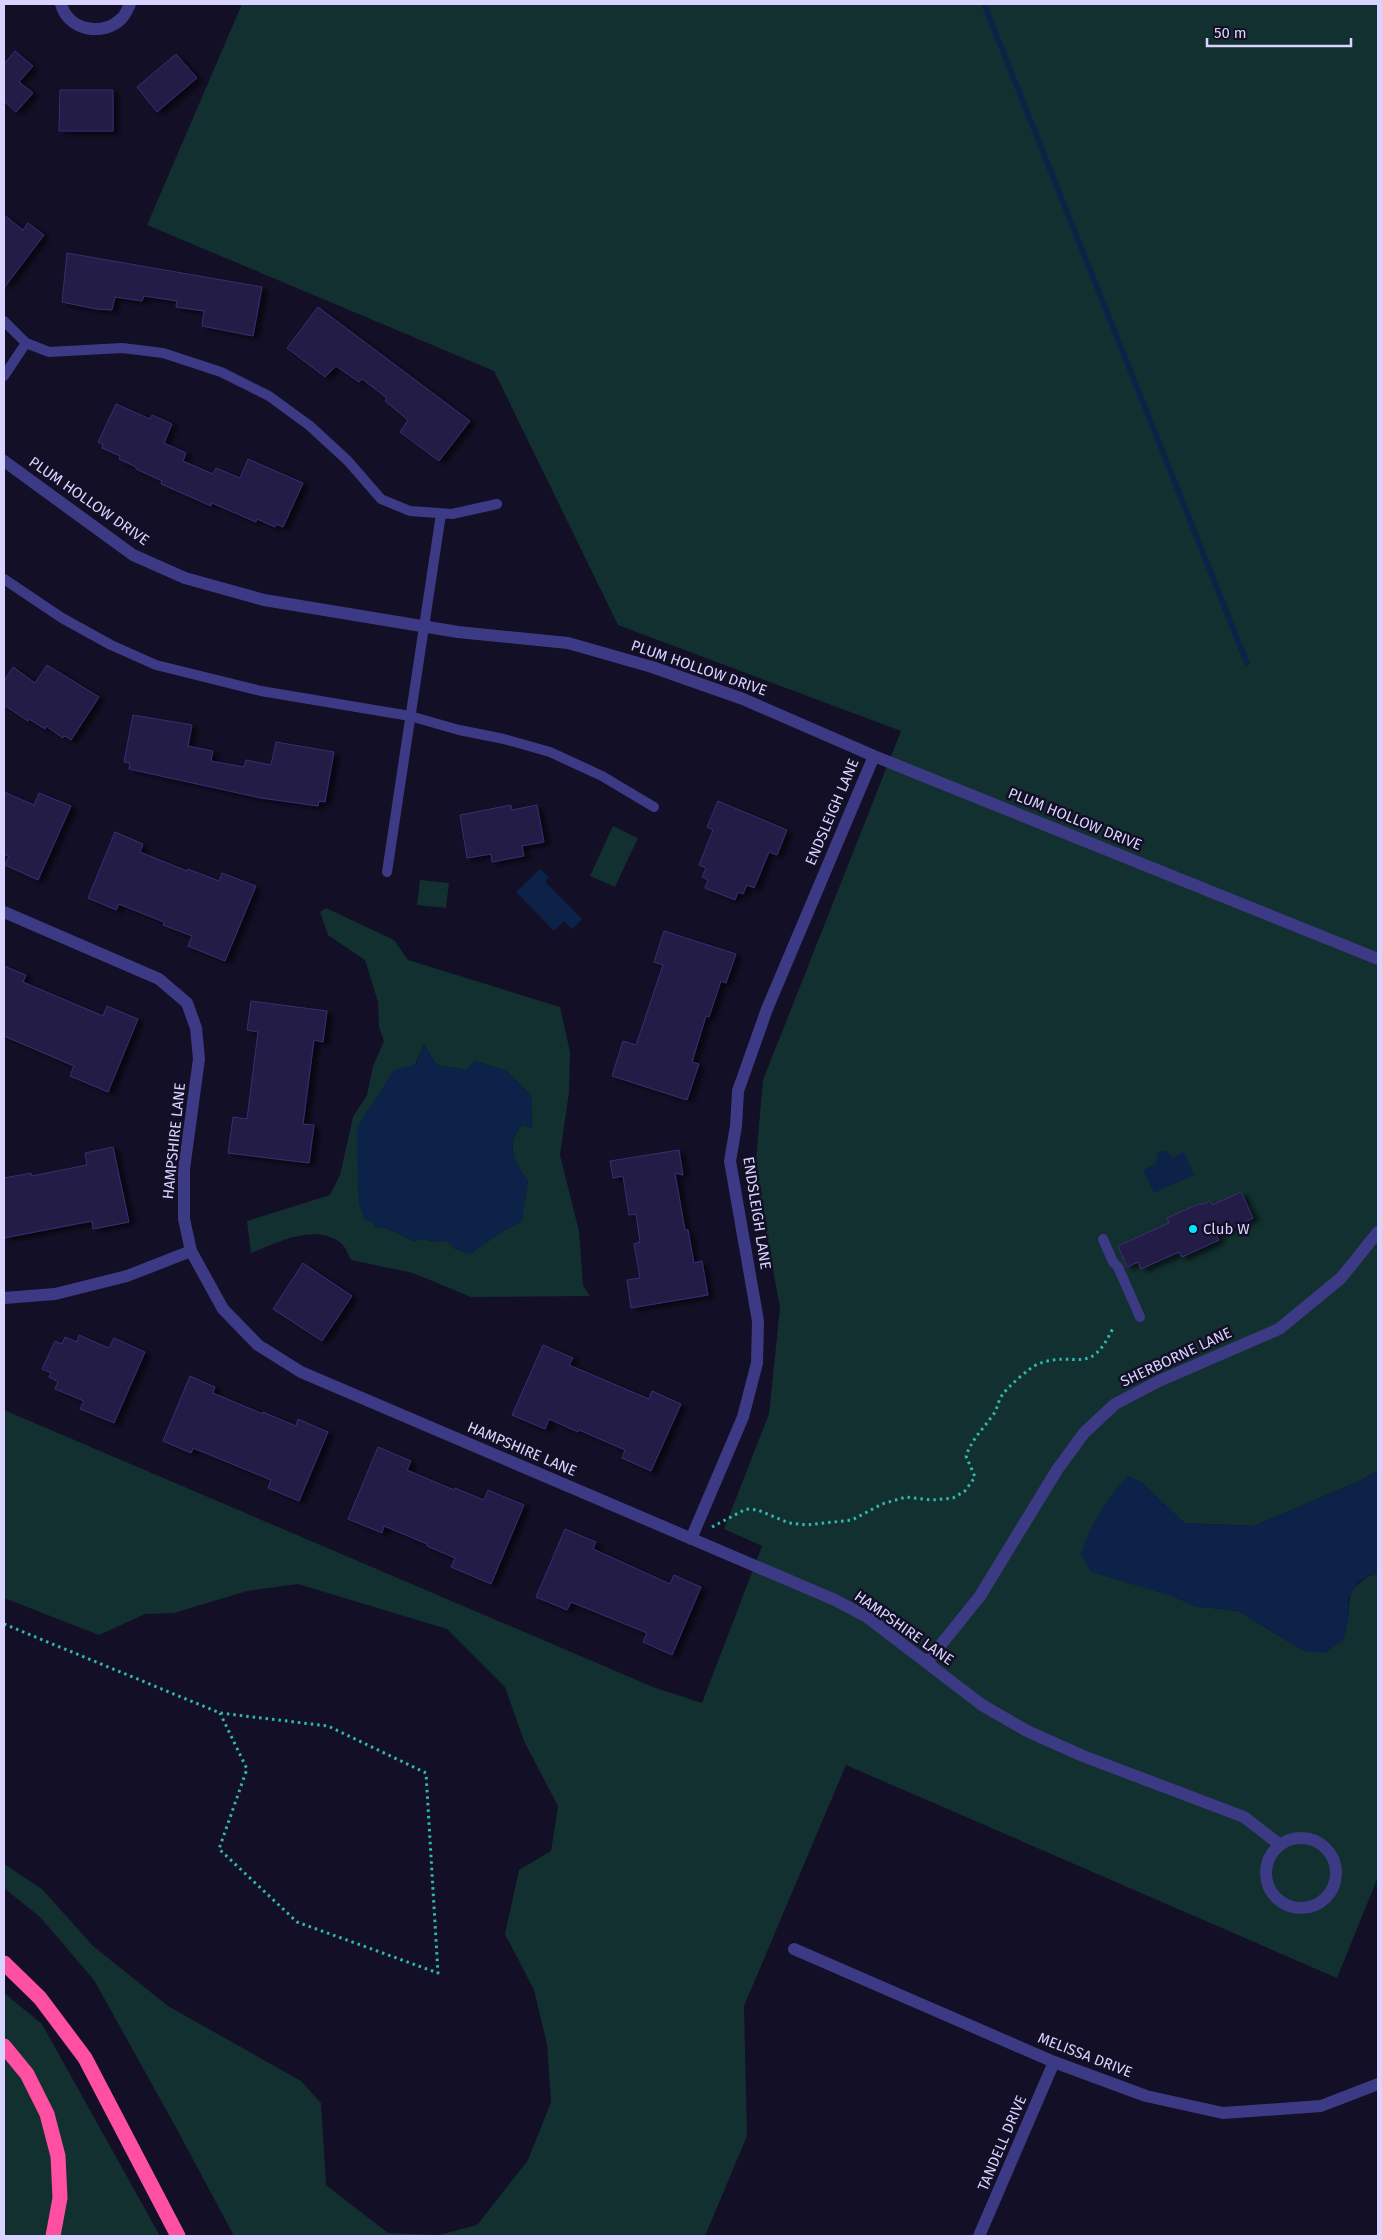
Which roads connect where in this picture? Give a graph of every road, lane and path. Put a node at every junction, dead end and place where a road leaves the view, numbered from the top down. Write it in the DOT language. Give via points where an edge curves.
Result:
graph roads {
  1 [pos="61,4"];
  2 [pos="130,4"];
  3 [pos="4,321"];
  4 [pos="26,343"];
  5 [pos="4,376"];
  6 [pos="4,461"];
  7 [pos="497,504"];
  8 [pos="441,514"];
  9 [pos="4,579"];
  10 [pos="424,626"];
  11 [pos="410,716"];
  12 [pos="874,756"];
  13 [pos="654,807"];
  14 [pos="386,872"];
  15 [pos="4,912"];
  16 [pos="1378,959"];
  17 [pos="1378,1232"];
  18 [pos="1103,1239"];
  19 [pos="191,1251"];
  20 [pos="4,1298"];
  21 [pos="1140,1317"];
  22 [pos="1114,1328"];
  23 [pos="691,1539"];
  24 [pos="4,1624"];
  25 [pos="928,1662"];
  26 [pos="220,1713"];
  27 [pos="1279,1844"];
  28 [pos="794,1949"];
  29 [pos="4,1963"];
  30 [pos="4,2046"];
  31 [pos="1054,2062"];
  32 [pos="1378,2084"];
  33 [pos="52,2236"];
  34 [pos="178,2236"];
  35 [pos="979,2236"];
  1 -- 2 [label="street" via="75,24 91,30 109,28 123,17"];
  3 -- 4 [label="lane"];
  4 -- 5 [label="lane"];
  4 -- 8 [label="lane" via="49,352 122,348 163,353 221,372 269,396 310,426 348,461 381,499 410,511"];
  6 -- 10 [label="street, PLUM HOLLOW DRIVE" via="133,555 185,578 264,600"];
  7 -- 8 [label="lane"];
  8 -- 10 [label="lane"];
  9 -- 11 [label="lane" via="62,618 156,665 260,691"];
  10 -- 11 [label="lane"];
  10 -- 12 [label="street, PLUM HOLLOW DRIVE" via="568,643 652,667 743,699"];
  11 -- 13 [label="lane" via="550,752 602,776"];
  11 -- 14 [label="lane"];
  12 -- 16 [label="street, PLUM HOLLOW DRIVE"];
  12 -- 23 [label="street, ENDSLEIGH LANE" via="766,1009 738,1090 730,1161 758,1321 757,1363 743,1417"];
  15 -- 19 [label="street, HAMPSHIRE LANE" via="159,979 187,1003 196,1028 199,1059 184,1169 184,1219"];
  17 -- 25 [label="street, SHERBORNE LANE" via="1341,1278 1279,1329 1159,1381 1115,1404 1084,1434 1057,1470 980,1596"];
  18 -- 21 [label="lane"];
  19 -- 20 [label="street" via="127,1276 55,1294"];
  19 -- 23 [label="street, HAMPSHIRE LANE" via="223,1309 258,1345 301,1372"];
  22 -- 23 [label="path" via="1104,1348 1088,1359 1054,1358 1035,1365 1002,1394 995,1413 971,1442 966,1456 975,1477 965,1491 953,1498 906,1497 882,1504 852,1520 806,1526 746,1509"];
  23 -- 25 [label="street, HAMPSHIRE LANE" via="835,1600 867,1617"];
  24 -- 26 [label="path"];
  25 -- 27 [label="street, HAMPSHIRE LANE" via="982,1705 1027,1731 1083,1756 1244,1817"];
  26 -- 26 [label="path" via="328,1726 426,1773 438,1973 297,1922 219,1849 247,1769"];
  27 -- 27 [label="street" via="1266,1863 1265,1874 1273,1895 1282,1903 1304,1908 1324,1899 1336,1878 1332,1855 1314,1839 1302,1837"];
  28 -- 31 [label="street, MELISSA DRIVE"];
  29 -- 34 [label="highway" via="40,1998 85,2058"];
  30 -- 33 [label="highway" via="27,2074 47,2114 56,2148 60,2198"];
  31 -- 32 [label="street, MELISSA DRIVE" via="1146,2096 1223,2112 1321,2106"];
  31 -- 35 [label="street, TANDELL DRIVE"];
}
